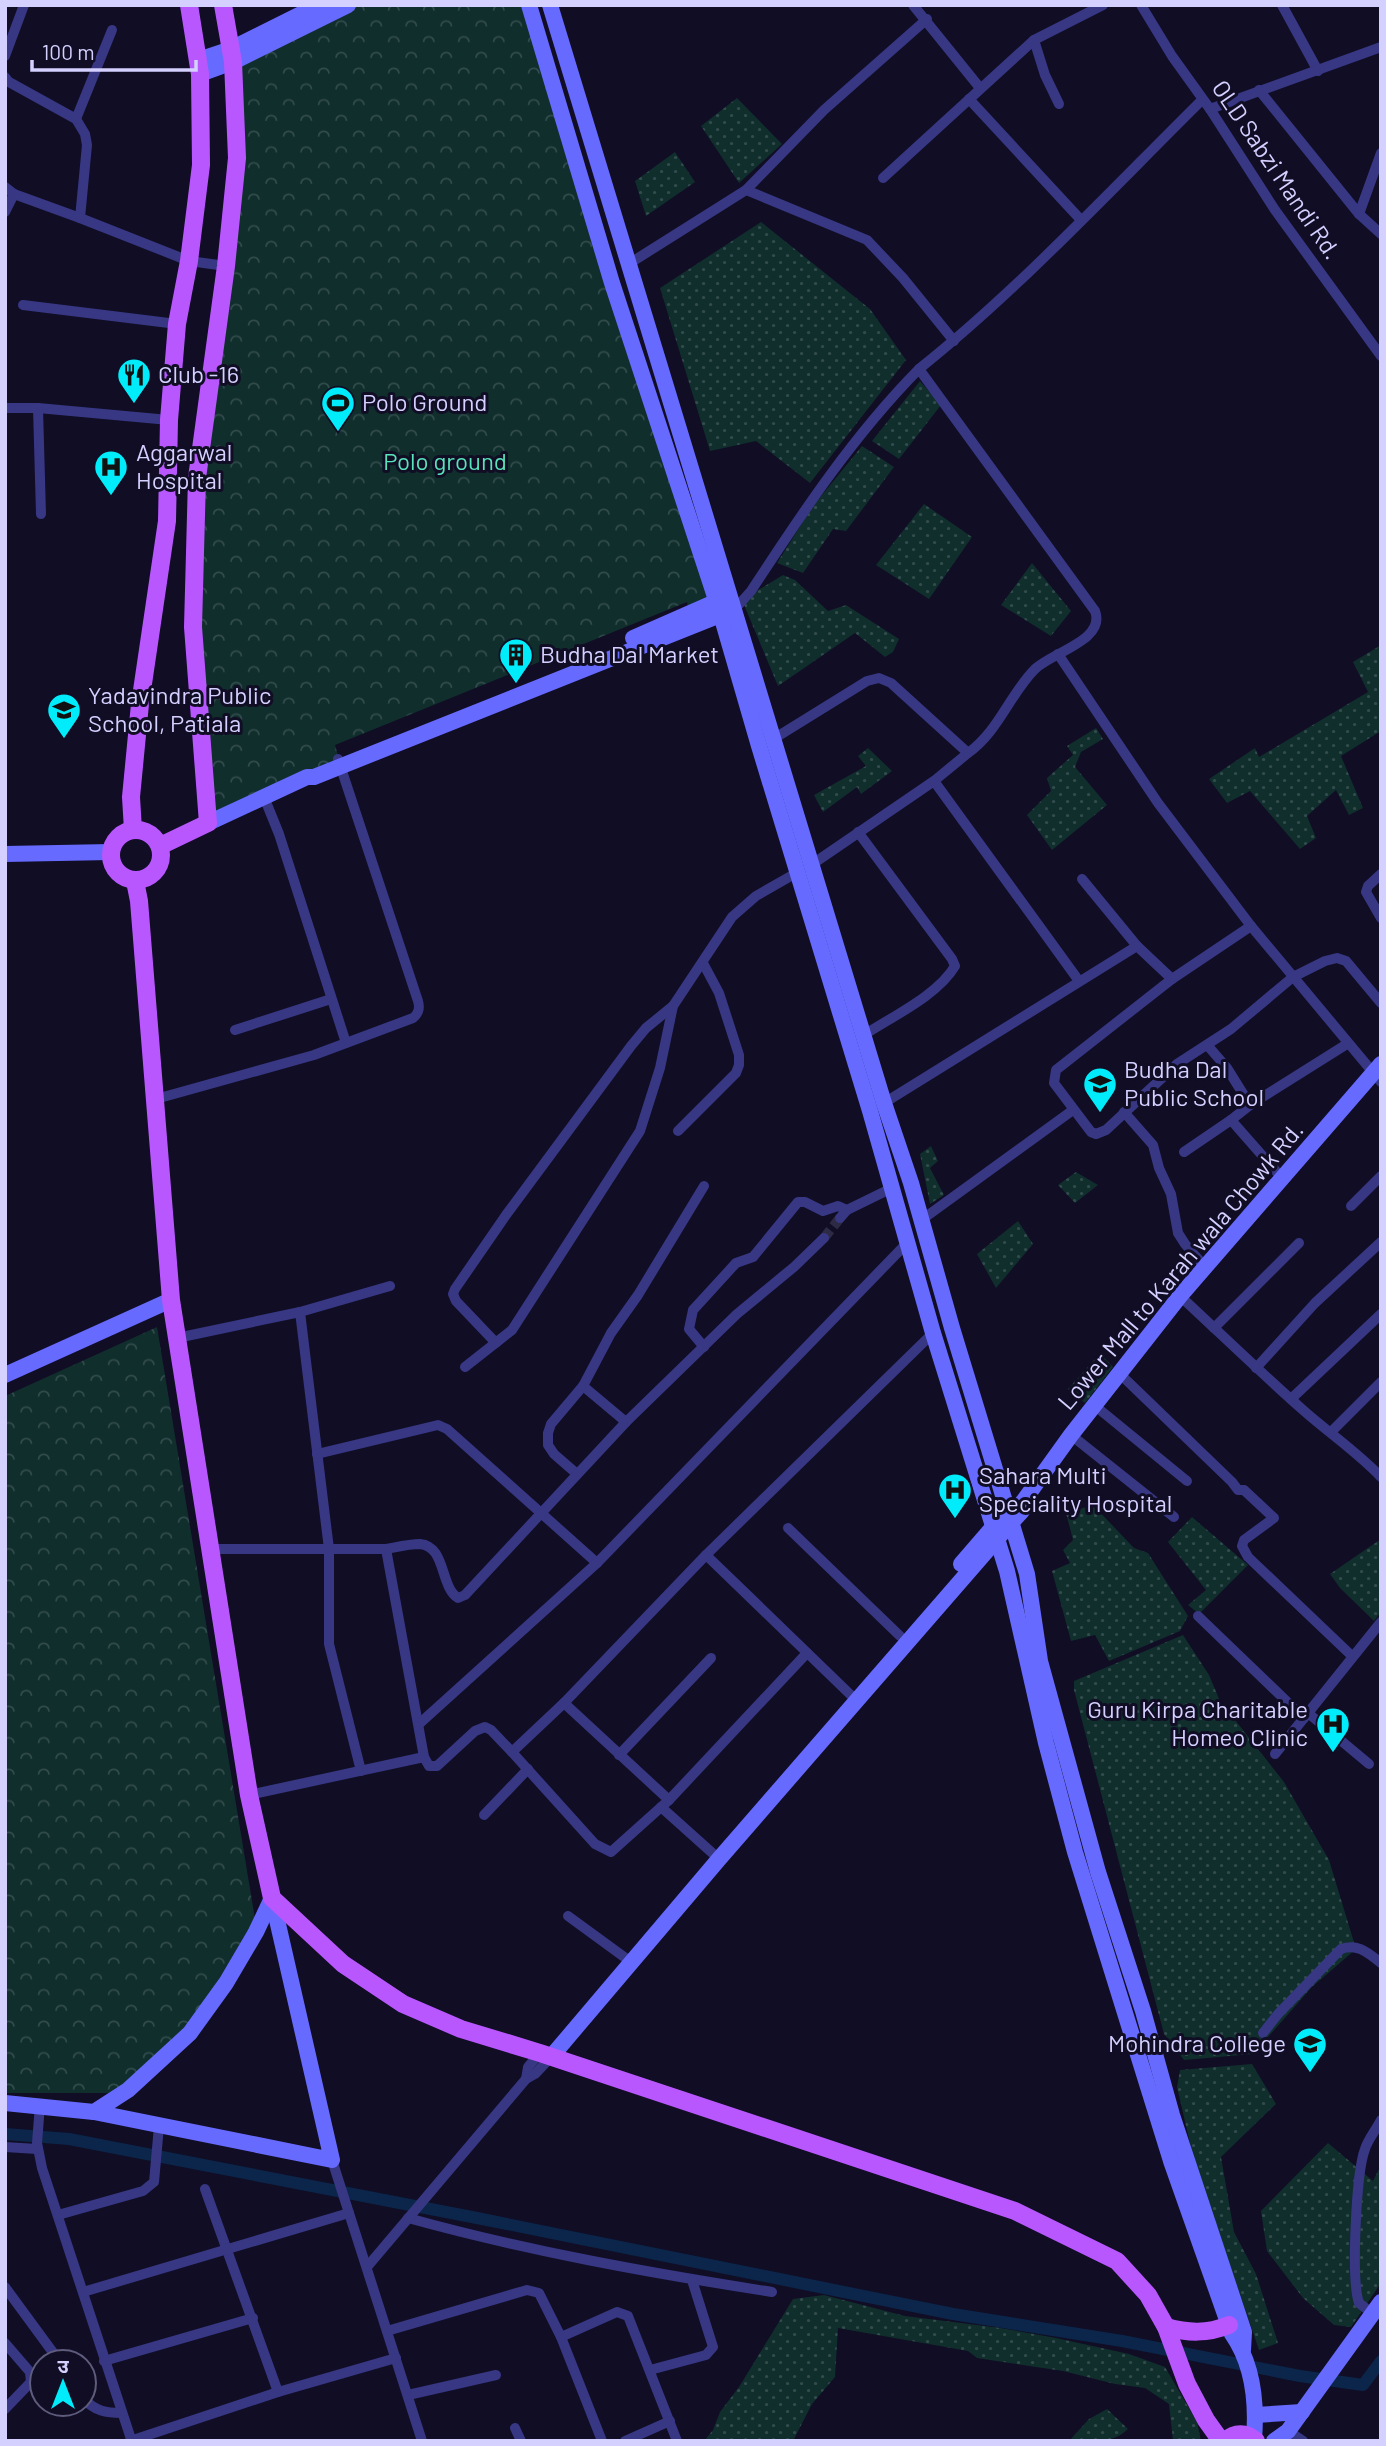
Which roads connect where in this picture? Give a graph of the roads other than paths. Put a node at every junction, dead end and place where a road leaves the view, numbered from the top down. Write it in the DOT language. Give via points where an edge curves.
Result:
graph roads {
  1 [pos="24,5"];
  2 [pos="189,5"];
  3 [pos="223,5"];
  4 [pos="319,5"];
  5 [pos="348,5"];
  6 [pos="529,5"];
  7 [pos="550,5"];
  8 [pos="913,5"];
  9 [pos="1104,5"];
  10 [pos="1141,5"];
  11 [pos="1282,5"];
  12 [pos="927,19"];
  13 [pos="112,30"];
  14 [pos="1034,40"];
  15 [pos="1381,47"];
  16 [pos="5,56"];
  17 [pos="232,56"];
  18 [pos="199,67"];
  19 [pos="1318,71"];
  20 [pos="5,77"];
  21 [pos="980,88"];
  22 [pos="1259,90"];
  23 [pos="970,99"];
  24 [pos="1202,100"];
  25 [pos="1059,104"];
  26 [pos="1210,109"];
  27 [pos="76,119"];
  28 [pos="1381,153"];
  29 [pos="883,178"];
  30 [pos="9,190"];
  31 [pos="746,190"];
  32 [pos="5,212"];
  33 [pos="1359,214"];
  34 [pos="80,218"];
  35 [pos="1081,220"];
  36 [pos="1381,234"];
  37 [pos="189,261"];
  38 [pos="627,265"];
  39 [pos="226,266"];
  40 [pos="23,305"];
  41 [pos="177,324"];
  42 [pos="954,341"];
  43 [pos="1381,356"];
  44 [pos="919,369"];
  45 [pos="5,408"];
  46 [pos="38,408"];
  47 [pos="169,420"];
  48 [pos="41,514"];
  49 [pos="726,605"];
  50 [pos="1058,654"];
  51 [pos="775,737"];
  52 [pos="968,753"];
  53 [pos="339,763"];
  54 [pos="934,781"];
  55 [pos="264,797"];
  56 [pos="208,823"];
  57 [pos="133,830"];
  58 [pos="858,832"];
  59 [pos="160,846"];
  60 [pos="111,852"];
  61 [pos="5,854"];
  62 [pos="813,863"];
  63 [pos="798,872"];
  64 [pos="1381,874"];
  65 [pos="1082,879"];
  66 [pos="135,881"];
  67 [pos="1381,918"];
  68 [pos="1251,926"];
  69 [pos="1137,946"];
  70 [pos="703,964"];
  71 [pos="1293,977"];
  72 [pos="1172,979"];
  73 [pos="1079,981"];
  74 [pos="331,999"];
  75 [pos="1381,1003"];
  76 [pos="673,1006"];
  77 [pos="235,1030"];
  78 [pos="864,1035"];
  79 [pos="345,1043"];
  80 [pos="1347,1044"];
  81 [pos="1208,1046"];
  82 [pos="1378,1073"];
  83 [pos="156,1099"];
  84 [pos="884,1103"];
  85 [pos="1250,1105"];
  86 [pos="1073,1110"];
  87 [pos="1124,1112"];
  88 [pos="1231,1120"];
  89 [pos="678,1131"];
  90 [pos="1184,1152"];
  91 [pos="1381,1177"];
  92 [pos="1282,1178"];
  93 [pos="704,1186"];
  94 [pos="892,1188"];
  95 [pos="1351,1206"];
  96 [pos="920,1221"];
  97 [pos="824,1238"];
  98 [pos="1381,1242"];
  99 [pos="907,1243"];
  100 [pos="1299,1243"];
  101 [pos="1205,1267"];
  102 [pos="934,1269"];
  103 [pos="916,1276"];
  104 [pos="390,1286"];
  105 [pos="1181,1296"];
  106 [pos="172,1300"];
  107 [pos="300,1312"];
  108 [pos="1381,1314"];
  109 [pos="1214,1328"];
  110 [pos="933,1333"];
  111 [pos="177,1338"];
  112 [pos="496,1343"];
  113 [pos="704,1347"];
  114 [pos="465,1367"];
  115 [pos="1256,1368"];
  116 [pos="1119,1373"];
  117 [pos="5,1376"];
  118 [pos="1381,1382"];
  119 [pos="583,1386"];
  120 [pos="1291,1399"];
  121 [pos="1094,1405"];
  122 [pos="626,1422"];
  123 [pos="1331,1432"];
  124 [pos="1071,1435"];
  125 [pos="317,1454"];
  126 [pos="1381,1457"];
  127 [pos="1371,1466"];
  128 [pos="577,1474"];
  129 [pos="1381,1477"];
  130 [pos="1186,1481"];
  131 [pos="1014,1512"];
  132 [pos="541,1513"];
  133 [pos="1174,1517"];
  134 [pos="788,1528"];
  135 [pos="995,1533"];
  136 [pos="210,1549"];
  137 [pos="328,1549"];
  138 [pos="386,1549"];
  139 [pos="706,1555"];
  140 [pos="597,1563"];
  141 [pos="1198,1616"];
  142 [pos="1381,1622"];
  143 [pos="900,1636"];
  144 [pos="807,1653"];
  145 [pos="1352,1656"];
  146 [pos="711,1658"];
  147 [pos="854,1698"];
  148 [pos="564,1703"];
  149 [pos="1306,1715"];
  150 [pos="419,1724"];
  151 [pos="512,1752"];
  152 [pos="1275,1754"];
  153 [pos="619,1755"];
  154 [pos="424,1758"];
  155 [pos="1369,1764"];
  156 [pos="528,1769"];
  157 [pos="361,1771"];
  158 [pos="249,1795"];
  159 [pos="665,1804"];
  160 [pos="1073,1812"];
  161 [pos="484,1815"];
  162 [pos="716,1856"];
  163 [pos="272,1898"];
  164 [pos="568,1916"];
  165 [pos="627,1959"];
  166 [pos="1381,1963"];
  167 [pos="1263,2033"];
  168 [pos="545,2055"];
  169 [pos="5,2103"];
  170 [pos="40,2105"];
  171 [pos="93,2112"];
  172 [pos="1381,2120"];
  173 [pos="159,2126"];
  174 [pos="37,2146"];
  175 [pos="5,2147"];
  176 [pos="332,2160"];
  177 [pos="205,2189"];
  178 [pos="349,2213"];
  179 [pos="58,2215"];
  180 [pos="408,2218"];
  181 [pos="229,2248"];
  182 [pos="366,2267"];
  183 [pos="692,2280"];
  184 [pos="5,2287"];
  185 [pos="83,2291"];
  186 [pos="772,2292"];
  187 [pos="1377,2308"];
  188 [pos="253,2318"];
  189 [pos="1229,2325"];
  190 [pos="387,2331"];
  191 [pos="1167,2331"];
  192 [pos="561,2337"];
  193 [pos="5,2343"];
  194 [pos="50,2348"];
  195 [pos="1244,2352"];
  196 [pos="396,2358"];
  197 [pos="104,2361"];
  198 [pos="650,2370"];
  199 [pos="496,2375"];
  200 [pos="278,2392"];
  201 [pos="408,2395"];
  202 [pos="5,2409"];
  203 [pos="98,2410"];
  204 [pos="1302,2412"];
  205 [pos="122,2413"];
  206 [pos="1256,2415"];
  207 [pos="670,2421"];
  208 [pos="515,2428"];
  209 [pos="1281,2436"];
  210 [pos="131,2440"];
  211 [pos="1255,2440"];
  212 [pos="422,2441"];
  213 [pos="521,2441"];
  214 [pos="602,2441"];
  215 [pos="625,2441"];
  216 [pos="677,2441"];
  217 [pos="1223,2441"];
  218 [pos="1303,2441"];
  1 -- 16 [label="street"];
  2 -- 18 [label="main road"];
  3 -- 17 [label="main road"];
  4 -- 17 [label="main road"];
  5 -- 17 [label="main road"];
  6 -- 49 [label="main road" via="612,283"];
  7 -- 38 [label="main road"];
  8 -- 12 [label="street"];
  9 -- 14 [label="street"];
  10 -- 24 [label="street, OLD Sabzi Mandi Rd."];
  11 -- 19 [label="street"];
  12 -- 21 [label="street"];
  12 -- 31 [label="street" via="824,110"];
  13 -- 27 [label="street"];
  14 -- 21 [label="street"];
  14 -- 25 [label="street"];
  15 -- 19 [label="street"];
  17 -- 18 [label="main road"];
  17 -- 39 [label="main road" via="237,158"];
  18 -- 37 [label="main road" via="201,165"];
  19 -- 22 [label="street"];
  20 -- 27 [label="street"];
  21 -- 23 [label="street"];
  22 -- 26 [label="street"];
  22 -- 33 [label="street"];
  23 -- 29 [label="street"];
  23 -- 35 [label="street"];
  24 -- 26 [label="street, OLD Sabzi Mandi Rd."];
  24 -- 35 [label="street"];
  26 -- 43 [label="street, OLD Sabzi Mandi Rd." via="1275,210"];
  27 -- 34 [label="street" via="87,145"];
  28 -- 33 [label="street"];
  30 -- 32 [label="street"];
  30 -- 34 [label="street"];
  31 -- 38 [label="street"];
  31 -- 42 [label="street" via="867,240"];
  33 -- 36 [label="street"];
  34 -- 37 [label="street"];
  35 -- 42 [label="street"];
  37 -- 39 [label="street"];
  37 -- 41 [label="main road"];
  38 -- 49 [label="main road"];
  39 -- 56 [label="main road" via="198,478 192,627"];
  40 -- 41 [label="street"];
  41 -- 47 [label="main road"];
  42 -- 44 [label="street"];
  44 -- 49 [label="street" via="849,447 751,591"];
  44 -- 50 [label="street" via="1095,611 1096,629"];
  45 -- 46 [label="street"];
  46 -- 47 [label="street"];
  46 -- 48 [label="street"];
  47 -- 57 [label="main road" via="167,521 140,704 131,797"];
  49 -- 51 [label="main road"];
  49 -- 53 [label="main road"];
  49 -- 63 [label="main road"];
  50 -- 52 [label="street" via="1035,670 983,740"];
  50 -- 68 [label="street" via="1158,803"];
  51 -- 52 [label="street" via="879,678 891,683"];
  51 -- 62 [label="main road"];
  52 -- 54 [label="street"];
  53 -- 55 [label="main road"];
  53 -- 79 [label="street" via="419,1008 413,1018"];
  54 -- 58 [label="street"];
  54 -- 73 [label="street"];
  55 -- 56 [label="main road"];
  55 -- 74 [label="street"];
  56 -- 59 [label="main road"];
  57 -- 59 [label="main road" via="149,833"];
  57 -- 60 [label="main road" via="118,837"];
  58 -- 62 [label="street"];
  58 -- 78 [label="street" via="955,965 930,992"];
  59 -- 66 [label="main road" via="157,870"];
  60 -- 61 [label="main road"];
  60 -- 66 [label="main road" via="114,868"];
  62 -- 78 [label="main road"];
  63 -- 70 [label="street" via="745,904"];
  63 -- 94 [label="main road"];
  64 -- 67 [label="street" via="1366,892"];
  65 -- 69 [label="street"];
  66 -- 83 [label="main road"];
  68 -- 71 [label="street"];
  68 -- 72 [label="street"];
  69 -- 72 [label="street"];
  69 -- 73 [label="street"];
  70 -- 76 [label="street"];
  70 -- 89 [label="street" via="719,993 739,1065"];
  71 -- 75 [label="street" via="1337,958 1346,961"];
  71 -- 80 [label="street"];
  71 -- 81 [label="street"];
  72 -- 86 [label="street" via="1056,1070 1054,1083"];
  73 -- 84 [label="street"];
  74 -- 77 [label="street"];
  74 -- 79 [label="street"];
  76 -- 112 [label="street" via="640,1131 529,1305 512,1330"];
  76 -- 112 [label="street" via="631,1046 455,1289 456,1301"];
  78 -- 84 [label="main road"];
  79 -- 83 [label="street"];
  80 -- 82 [label="street"];
  80 -- 85 [label="street"];
  81 -- 85 [label="street"];
  81 -- 87 [label="street" via="1177,1063"];
  82 -- 92 [label="main road, Lower Mall to Karah wala Chowk Rd."];
  83 -- 106 [label="main road"];
  84 -- 96 [label="main road"];
  85 -- 88 [label="street"];
  86 -- 87 [label="street" via="1096,1134"];
  86 -- 96 [label="street"];
  87 -- 101 [label="street" via="1153,1146 1171,1194 1178,1233"];
  88 -- 90 [label="street"];
  88 -- 92 [label="street"];
  91 -- 95 [label="street"];
  92 -- 101 [label="main road, Lower Mall to Karah wala Chowk Rd."];
  93 -- 119 [label="street"];
  94 -- 99 [label="main road"];
  94 -- 113 [label="street" via="843,1214 838,1206 823,1211 798,1202 753,1257 736,1263 693,1310 689,1329"];
  96 -- 102 [label="main road"];
  97 -- 113 [label="street"];
  98 -- 115 [label="street" via="1315,1303"];
  99 -- 103 [label="main road"];
  99 -- 140 [label="street"];
  100 -- 109 [label="street"];
  101 -- 105 [label="main road, Lower Mall to Karah wala Chowk Rd."];
  102 -- 103 [label="main road"];
  102 -- 131 [label="main road"];
  103 -- 110 [label="main road"];
  104 -- 107 [label="street"];
  105 -- 109 [label="street"];
  105 -- 116 [label="main road, Lower Mall to Karah wala Chowk Rd."];
  106 -- 111 [label="main road"];
  106 -- 117 [label="main road"];
  107 -- 111 [label="street"];
  107 -- 125 [label="street"];
  108 -- 120 [label="street"];
  109 -- 115 [label="street"];
  110 -- 135 [label="main road"];
  110 -- 139 [label="street"];
  111 -- 136 [label="main road"];
  112 -- 114 [label="street"];
  113 -- 122 [label="street"];
  115 -- 120 [label="street"];
  116 -- 121 [label="main road, Lower Mall to Karah wala Chowk Rd."];
  116 -- 145 [label="street" via="1238,1490 1244,1490 1274,1518 1244,1539 1243,1550"];
  118 -- 123 [label="street"];
  119 -- 122 [label="street"];
  119 -- 128 [label="street" via="548,1433 554,1454"];
  120 -- 123 [label="street"];
  121 -- 124 [label="main road, Lower Mall to Karah wala Chowk Rd."];
  121 -- 130 [label="street"];
  122 -- 128 [label="street"];
  123 -- 127 [label="street"];
  124 -- 131 [label="main road, Lower Mall to Karah wala Chowk Rd."];
  124 -- 133 [label="street"];
  125 -- 132 [label="street" via="438,1425"];
  125 -- 137 [label="street"];
  126 -- 127 [label="street"];
  127 -- 129 [label="street"];
  128 -- 132 [label="street"];
  131 -- 135 [label="main road, Lower Mall to Karah wala Chowk Rd."];
  131 -- 160 [label="main road"];
  132 -- 138 [label="street" via="458,1598 431,1548 422,1544"];
  132 -- 140 [label="street"];
  134 -- 143 [label="street"];
  135 -- 143 [label="main road"];
  135 -- 147 [label="main road"];
  135 -- 160 [label="main road" via="1019,1616 1046,1743"];
  136 -- 137 [label="street"];
  136 -- 158 [label="main road"];
  137 -- 138 [label="street"];
  137 -- 157 [label="street" via="329,1644"];
  138 -- 150 [label="street"];
  139 -- 144 [label="street"];
  139 -- 148 [label="street"];
  140 -- 150 [label="street"];
  141 -- 149 [label="street"];
  142 -- 145 [label="street"];
  143 -- 147 [label="main road"];
  144 -- 147 [label="street"];
  144 -- 159 [label="street"];
  145 -- 149 [label="street"];
  146 -- 153 [label="street"];
  147 -- 162 [label="main road"];
  148 -- 151 [label="street"];
  148 -- 153 [label="street"];
  149 -- 152 [label="street"];
  149 -- 155 [label="street"];
  150 -- 154 [label="street"];
  151 -- 154 [label="street" via="485,1727 437,1766 429,1766"];
  151 -- 156 [label="street"];
  153 -- 159 [label="street"];
  154 -- 157 [label="street"];
  156 -- 159 [label="street" via="596,1844 611,1852"];
  156 -- 161 [label="street"];
  157 -- 158 [label="street"];
  158 -- 163 [label="main road"];
  159 -- 162 [label="street"];
  160 -- 189 [label="main road" via="1171,2161"];
  160 -- 195 [label="main road" via="1143,2011 1172,2115 1244,2332"];
  162 -- 165 [label="main road"];
  163 -- 168 [label="main road" via="343,1964 403,2004 461,2029"];
  163 -- 171 [label="main road" via="226,1983 191,2033 128,2091"];
  163 -- 176 [label="main road"];
  164 -- 165 [label="street"];
  165 -- 168 [label="main road"];
  166 -- 167 [label="street" via="1360,1948 1341,1949"];
  168 -- 180 [label="street"];
  168 -- 191 [label="main road" via="1015,2211 1117,2262 1148,2295"];
  169 -- 170 [label="main road"];
  170 -- 171 [label="main road"];
  170 -- 174 [label="street"];
  171 -- 173 [label="main road"];
  172 -- 187 [label="street" via="1364,2150 1354,2281 1359,2303"];
  173 -- 176 [label="main road"];
  173 -- 179 [label="street" via="154,2182 143,2190"];
  174 -- 175 [label="street"];
  174 -- 179 [label="street"];
  176 -- 178 [label="street"];
  177 -- 181 [label="street"];
  178 -- 181 [label="street"];
  178 -- 182 [label="street"];
  179 -- 185 [label="street"];
  180 -- 182 [label="street"];
  180 -- 183 [label="street" via="479,2238"];
  181 -- 185 [label="street"];
  181 -- 188 [label="street"];
  182 -- 190 [label="street"];
  183 -- 186 [label="street"];
  183 -- 198 [label="street" via="713,2347 706,2355"];
  184 -- 194 [label="street"];
  185 -- 197 [label="street"];
  187 -- 204 [label="main road"];
  188 -- 197 [label="street"];
  188 -- 200 [label="street"];
  189 -- 191 [label="main road" via="1214,2331"];
  189 -- 195 [label="main road"];
  190 -- 192 [label="street" via="527,2290 541,2296"];
  190 -- 196 [label="street"];
  191 -- 217 [label="main road" via="1187,2384"];
  192 -- 198 [label="street" via="624,2313"];
  192 -- 214 [label="street"];
  193 -- 202 [label="street" via="30,2372 31,2382"];
  195 -- 206 [label="main road"];
  196 -- 200 [label="street"];
  196 -- 201 [label="street"];
  197 -- 205 [label="street"];
  198 -- 207 [label="street"];
  199 -- 201 [label="street"];
  200 -- 210 [label="street"];
  201 -- 212 [label="street"];
  203 -- 205 [label="street"];
  204 -- 206 [label="main road"];
  204 -- 209 [label="main road"];
  205 -- 210 [label="street"];
  206 -- 211 [label="main road"];
  207 -- 215 [label="street"];
  207 -- 216 [label="street"];
  208 -- 213 [label="street"];
  209 -- 218 [label="street"];
  211 -- 217 [label="main road" via="1241,2434"];
}
